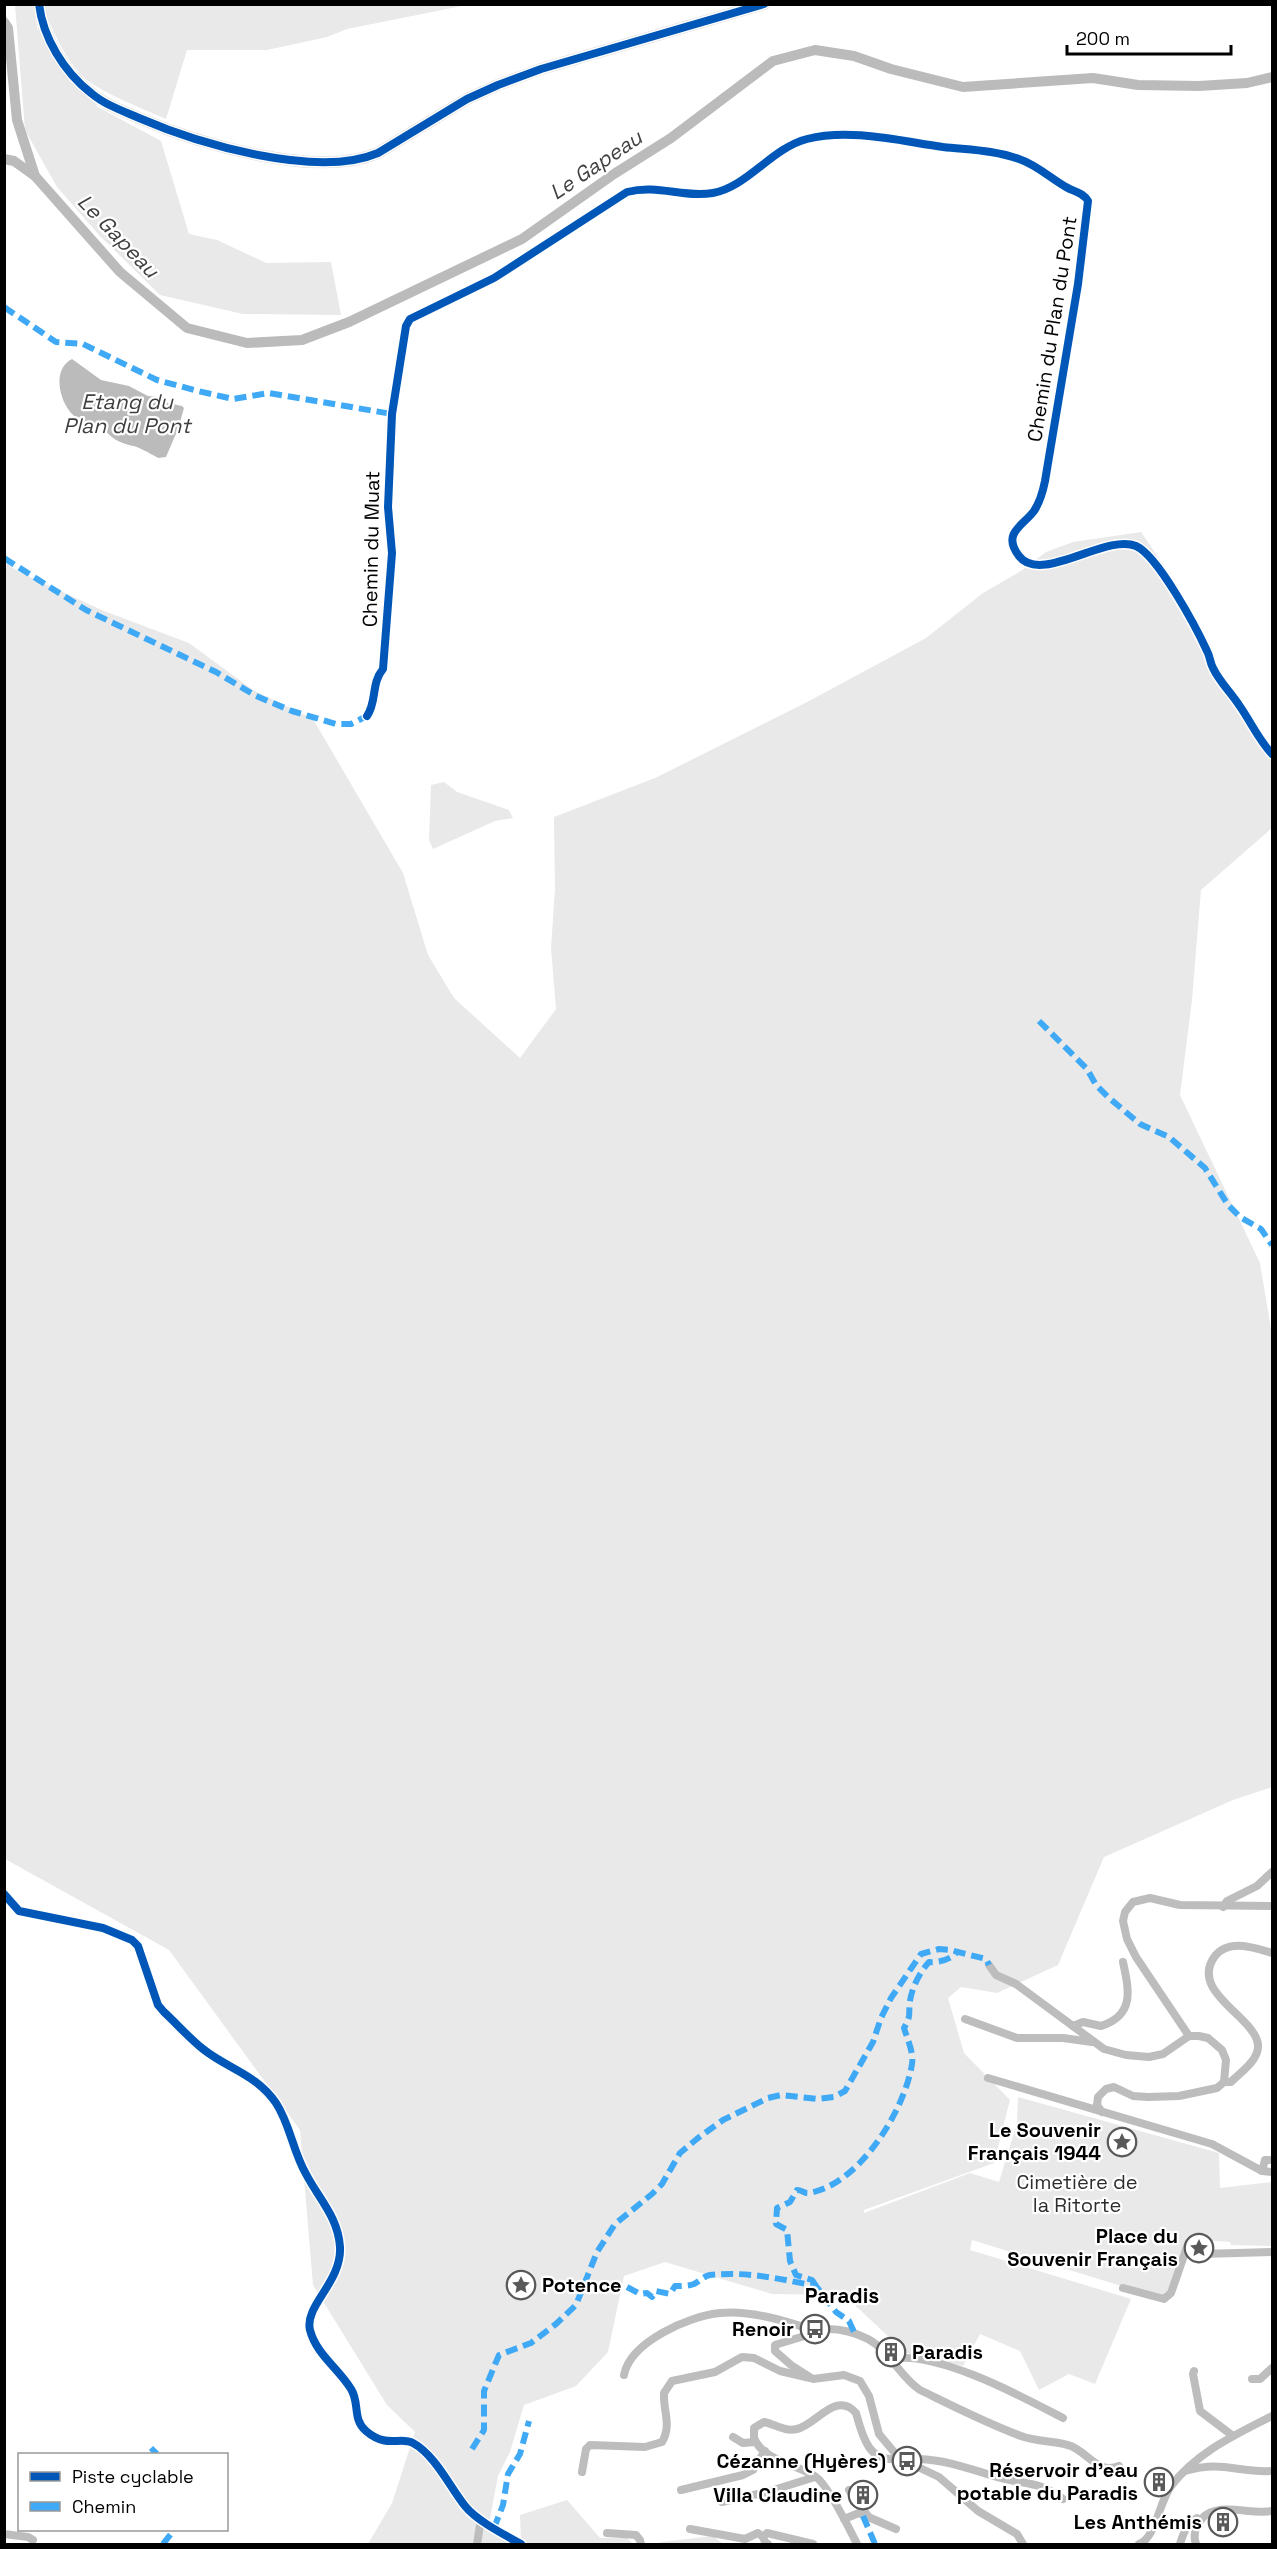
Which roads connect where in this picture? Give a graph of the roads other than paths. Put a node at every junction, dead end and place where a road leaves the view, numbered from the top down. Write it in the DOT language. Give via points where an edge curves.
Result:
graph roads {
  1 [pos="39,4"];
  2 [pos="764,4"];
  3 [pos="392,414"];
  4 [pos="367,716"];
  5 [pos="1272,754"];
  6 [pos="1272,1872"];
  7 [pos="4,1894"];
  8 [pos="1272,1906"];
  9 [pos="1223,1907"];
  10 [pos="1272,1953"];
  11 [pos="1123,1962"];
  12 [pos="989,1965"];
  13 [pos="965,2019"];
  14 [pos="1073,2026"];
  15 [pos="1189,2036"];
  16 [pos="1095,2043"];
  17 [pos="988,2078"];
  18 [pos="1224,2082"];
  19 [pos="1102,2112"];
  20 [pos="1272,2160"];
  21 [pos="1263,2171"];
  22 [pos="1272,2172"];
  23 [pos="1272,2252"];
  24 [pos="1123,2289"];
  25 [pos="811,2330"];
  26 [pos="891,2359"];
  27 [pos="1272,2368"];
  28 [pos="1194,2371"];
  29 [pos="624,2375"];
  30 [pos="813,2379"];
  31 [pos="1252,2379"];
  32 [pos="1272,2416"];
  33 [pos="1063,2418"];
  34 [pos="1233,2436"];
  35 [pos="733,2437"];
  36 [pos="756,2442"];
  37 [pos="765,2451"];
  38 [pos="899,2458"];
  39 [pos="914,2464"];
  40 [pos="1119,2466"];
  41 [pos="1272,2471"];
  42 [pos="582,2472"];
  43 [pos="1183,2472"];
  44 [pos="815,2477"];
  45 [pos="681,2490"];
  46 [pos="849,2490"];
  47 [pos="1063,2499"];
  48 [pos="722,2502"];
  49 [pos="1272,2511"];
  50 [pos="868,2516"];
  51 [pos="481,2519"];
  52 [pos="844,2519"];
  53 [pos="1200,2520"];
  54 [pos="690,2529"];
  55 [pos="896,2529"];
  56 [pos="607,2533"];
  57 [pos="4,2534"];
  58 [pos="763,2537"];
  59 [pos="33,2540"];
  60 [pos="477,2544"];
  61 [pos="521,2544"];
  62 [pos="641,2544"];
  63 [pos="768,2544"];
  64 [pos="813,2544"];
  65 [pos="857,2544"];
  66 [pos="1023,2544"];
  67 [pos="1139,2544"];
  68 [pos="1179,2544"];
  69 [pos="1196,2544"];
  1 -- 2 [label="main road" via="44,29 65,65 92,94 116,108 217,147 336,162 365,159 378,153 467,99 520,76"];
  3 -- 4 [label="street, Chemin du Muat" via="388,507 392,553 383,669"];
  3 -- 5 [label="street, Chemin du Plan du Pont" via="410,319 494,279 627,192 643,188 716,192 785,148 822,136 879,137 988,151 1021,160 1088,201 1046,481 1033,512 1020,522 1013,535 1016,553 1024,563 1033,565 1065,560 1112,545 1134,545 1147,554 1194,625 1213,669"];
  6 -- 9 [label="street"];
  7 -- 51 [label="street" via="15,1908 29,1915 103,1928 132,1940 138,1946 158,2005 164,2012 205,2051 245,2073 277,2104 300,2163 334,2218 340,2245 335,2275 310,2315 314,2340 352,2389 358,2420 366,2431 389,2443 416,2445 440,2469 465,2506"];
  8 -- 9 [label="street"];
  9 -- 15 [label="street" via="1180,1905 1149,1898 1133,1902 1125,1912 1127,1939 1136,1957"];
  10 -- 18 [label="street" via="1233,1946 1215,1956 1212,1988 1254,2033 1259,2049 1232,2082"];
  11 -- 14 [label="street" via="1130,1994 1121,2015 1101,2026 1083,2022"];
  12 -- 14 [label="street" via="996,1975 1016,1984"];
  13 -- 16 [label="street" via="1017,2038"];
  14 -- 16 [label="street"];
  15 -- 16 [label="street" via="1163,2054 1149,2057 1126,2055"];
  15 -- 18 [label="street" via="1208,2038 1222,2050 1226,2060"];
  17 -- 19 [label="street"];
  18 -- 19 [label="street" via="1217,2088 1179,2096 1133,2096 1114,2087 1098,2097"];
  19 -- 21 [label="street" via="1212,2144"];
  20 -- 21 [label="street" via="1265,2160"];
  21 -- 22 [label="street"];
  23 -- 24 [label="street" via="1202,2254 1188,2244 1171,2293 1164,2299"];
  25 -- 26 [label="street" via="840,2329 855,2334 870,2340"];
  25 -- 29 [label="street" via="746,2314 706,2316 655,2337 639,2350"];
  25 -- 30 [label="street" via="810,2334 778,2344 774,2349"];
  26 -- 33 [label="street" via="913,2358 946,2366"];
  26 -- 40 [label="street" via="913,2385 958,2409 1022,2437 1070,2446 1102,2468 1111,2470"];
  27 -- 31 [label="street" via="1260,2379"];
  28 -- 34 [label="street" via="1200,2411"];
  30 -- 38 [label="street" via="844,2375 860,2381 869,2396 876,2428"];
  30 -- 42 [label="street" via="742,2357 715,2372 680,2379 668,2385 664,2393 667,2428 659,2444 591,2445 586,2449"];
  32 -- 34 [label="street"];
  34 -- 43 [label="street" via="1206,2451"];
  35 -- 36 [label="street" via="744,2443"];
  36 -- 37 [label="street"];
  36 -- 38 [label="street" via="753,2433 761,2422 796,2429 844,2405 856,2413 872,2451 886,2460"];
  37 -- 44 [label="street"];
  37 -- 45 [label="street" via="753,2470 743,2475"];
  38 -- 39 [label="street"];
  39 -- 47 [label="street" via="919,2459 949,2462 999,2478 1033,2483"];
  39 -- 66 [label="street" via="939,2477 978,2511 1017,2534"];
  41 -- 43 [label="street" via="1205,2465"];
  43 -- 67 [label="street" via="1162,2500 1149,2538"];
  44 -- 48 [label="street"];
  44 -- 52 [label="street"];
  46 -- 50 [label="street"];
  49 -- 53 [label="street" via="1217,2510"];
  50 -- 52 [label="street" via="859,2513"];
  50 -- 55 [label="street"];
  51 -- 60 [label="street"];
  51 -- 61 [label="street"];
  52 -- 65 [label="street"];
  53 -- 68 [label="street" via="1192,2521"];
  53 -- 69 [label="street"];
  54 -- 58 [label="street" via="746,2539 758,2533"];
  56 -- 62 [label="street" via="636,2535"];
  57 -- 59 [label="street"];
  58 -- 63 [label="street"];
  58 -- 64 [label="street" via="767,2533"];
}
